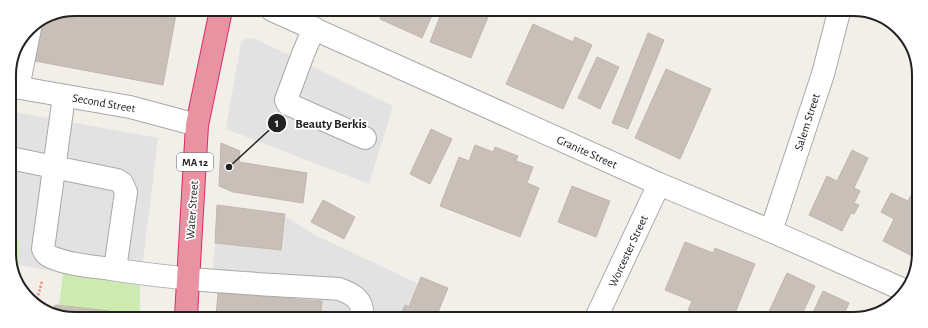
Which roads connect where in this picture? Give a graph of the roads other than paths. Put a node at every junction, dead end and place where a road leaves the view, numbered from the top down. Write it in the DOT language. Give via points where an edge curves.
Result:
graph roads {
  1 [pos="221,16"];
  2 [pos="286,16"];
  3 [pos="838,16"];
  4 [pos="314,28"];
  5 [pos="26,42"];
  6 [pos="16,80"];
  7 [pos="16,87"];
  8 [pos="64,96"];
  9 [pos="197,125"];
  10 [pos="365,138"];
  11 [pos="16,159"];
  12 [pos="54,166"];
  13 [pos="659,184"];
  14 [pos="771,231"];
  15 [pos="115,269"];
  16 [pos="188,279"];
  17 [pos="900,288"];
  18 [pos="186,312"];
  19 [pos="363,312"];
  20 [pos="599,312"];
  1 -- 9 [label="highway, Water Street / MA 12"];
  2 -- 4 [label="street, Granite Street"];
  3 -- 14 [label="street, Salem Street" via="823,74"];
  4 -- 10 [label="street" via="286,100 288,104"];
  4 -- 13 [label="street, Granite Street"];
  5 -- 6 [label="street"];
  7 -- 8 [label="street, Second Street"];
  8 -- 9 [label="street, Second Street" via="130,107"];
  8 -- 12 [label="street"];
  9 -- 16 [label="highway, Water Street / MA 12"];
  11 -- 12 [label="street"];
  12 -- 15 [label="street" via="117,180 125,188"];
  12 -- 15 [label="street" via="43,249 45,253 60,261"];
  13 -- 14 [label="street, Granite Street"];
  13 -- 20 [label="street, Worcester Street"];
  14 -- 17 [label="street, Granite Street"];
  15 -- 16 [label="street"];
  16 -- 18 [label="highway, Water Street / MA 12"];
  16 -- 19 [label="street" via="339,289 352,294 360,303"];
}
